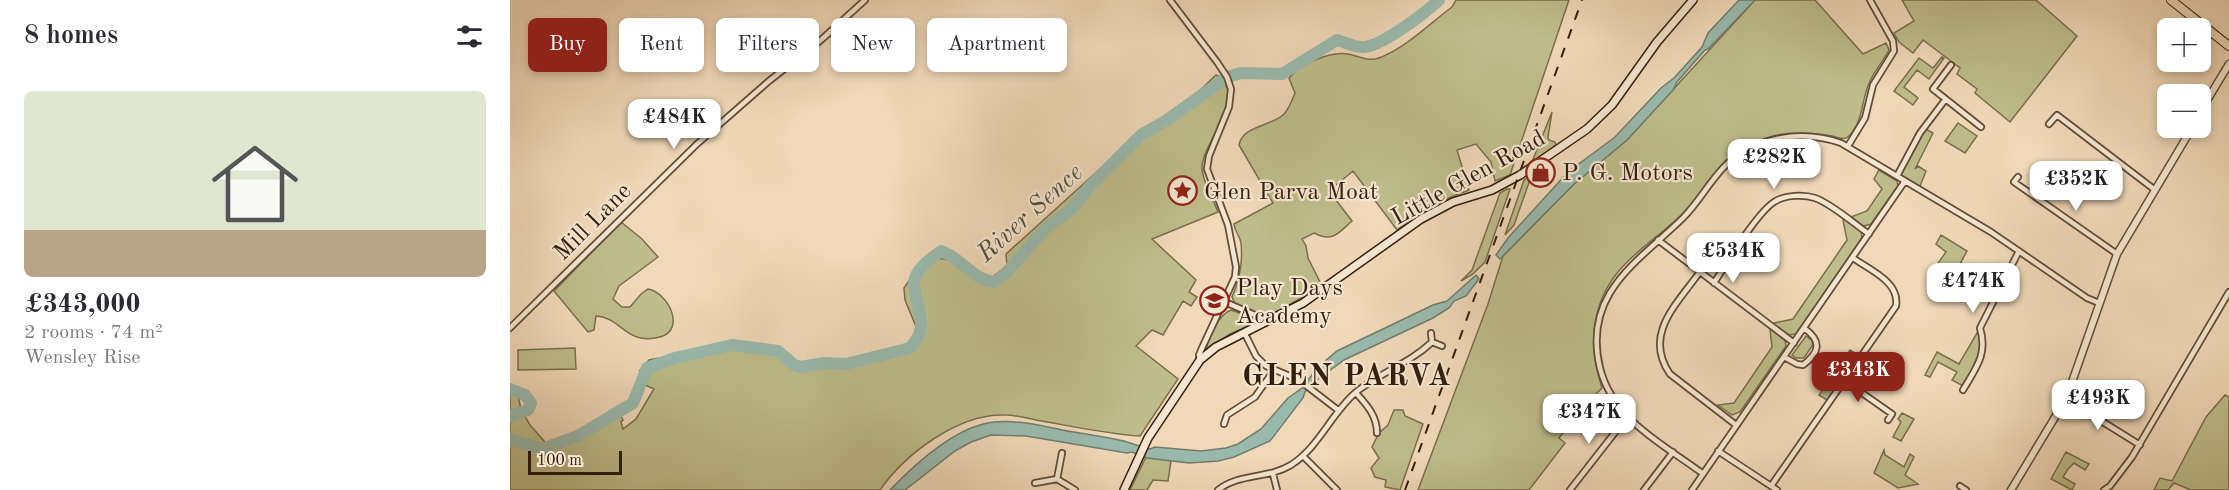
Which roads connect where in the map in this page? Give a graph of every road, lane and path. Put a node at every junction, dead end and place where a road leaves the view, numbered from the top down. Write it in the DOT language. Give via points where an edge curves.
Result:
graph roads {
  1 [pos="865,0"];
  2 [pos="1170,0"];
  3 [pos="1693,0"];
  4 [pos="1870,0"];
  5 [pos="2174,1"];
  6 [pos="2229,46"];
  7 [pos="2229,64"];
  8 [pos="1951,65"];
  9 [pos="2211,94"];
  10 [pos="1945,100"];
  11 [pos="2062,108"];
  12 [pos="2057,115"];
  13 [pos="2049,124"];
  14 [pos="1981,127"];
  15 [pos="2186,138"];
  16 [pos="1848,146"];
  17 [pos="1897,176"];
  18 [pos="2018,177"];
  19 [pos="1905,181"];
  20 [pos="2155,190"];
  21 [pos="1869,234"];
  22 [pos="1658,240"];
  23 [pos="2019,250"];
  24 [pos="2117,254"];
  25 [pos="1853,258"];
  26 [pos="1699,273"];
  27 [pos="1714,283"];
  28 [pos="2229,292"];
  29 [pos="1225,302"];
  30 [pos="2099,303"];
  31 [pos="1267,322"];
  32 [pos="510,328"];
  33 [pos="1804,328"];
  34 [pos="1431,333"];
  35 [pos="1245,334"];
  36 [pos="1432,342"];
  37 [pos="1794,343"];
  38 [pos="1442,346"];
  39 [pos="1784,357"];
  40 [pos="1200,360"];
  41 [pos="1274,370"];
  42 [pos="1845,381"];
  43 [pos="1963,390"];
  44 [pos="1356,393"];
  45 [pos="2066,399"];
  46 [pos="1338,410"];
  47 [pos="1221,411"];
  48 [pos="1227,415"];
  49 [pos="1627,417"];
  50 [pos="1888,420"];
  51 [pos="1384,423"];
  52 [pos="1224,424"];
  53 [pos="1377,424"];
  54 [pos="1736,425"];
  55 [pos="1377,433"];
  56 [pos="2140,445"];
  57 [pos="1718,451"];
  58 [pos="1673,452"];
  59 [pos="1062,453"];
  60 [pos="1303,456"];
  61 [pos="1702,473"];
  62 [pos="1273,474"];
  63 [pos="1057,479"];
  64 [pos="1035,483"];
  65 [pos="1771,486"];
  66 [pos="1960,486"];
  67 [pos="1075,490"];
  68 [pos="1124,490"];
  69 [pos="1218,490"];
  70 [pos="1277,490"];
  71 [pos="1337,490"];
  72 [pos="1570,490"];
  73 [pos="1644,490"];
  74 [pos="1692,490"];
  75 [pos="1777,490"];
  76 [pos="1966,490"];
  77 [pos="2011,490"];
  78 [pos="2104,490"];
  1 -- 32 [label="street, Mill Lane" via="697,144"];
  2 -- 29 [label="street" via="1217,62 1230,89 1230,107 1207,169 1228,225 1236,267"];
  3 -- 31 [label="main road, Little Glen Road" via="1612,105 1587,129 1520,175 1421,219 1323,290"];
  4 -- 16 [label="street" via="1893,41 1894,51 1873,85 1865,118"];
  5 -- 6 [label="main road"];
  7 -- 9 [label="street"];
  8 -- 10 [label="street" via="1933,89"];
  10 -- 14 [label="street"];
  10 -- 17 [label="street" via="1920,133"];
  11 -- 12 [label="street"];
  12 -- 13 [label="street"];
  12 -- 20 [label="street"];
  15 -- 20 [label="street"];
  16 -- 17 [label="street"];
  16 -- 22 [label="street" via="1799,136 1754,146 1729,162 1689,212"];
  17 -- 19 [label="street"];
  18 -- 24 [label="street" via="2014,182"];
  19 -- 21 [label="street"];
  19 -- 23 [label="street"];
  20 -- 24 [label="street"];
  21 -- 25 [label="street"];
  21 -- 27 [label="street" via="1815,198 1787,197 1774,202 1763,213"];
  22 -- 26 [label="street"];
  22 -- 49 [label="street" via="1617,281 1599,324 1600,367 1608,389"];
  23 -- 30 [label="street"];
  23 -- 43 [label="street" via="1980,328 1984,341 1982,355"];
  24 -- 30 [label="street"];
  25 -- 33 [label="street"];
  25 -- 42 [label="street" via="1888,282 1897,299 1893,312"];
  26 -- 27 [label="street"];
  26 -- 54 [label="street" via="1664,324 1659,348 1670,374"];
  27 -- 37 [label="street"];
  28 -- 56 [label="street"];
  29 -- 31 [label="street"];
  29 -- 40 [label="street"];
  30 -- 45 [label="street"];
  31 -- 35 [label="main road, Little Glen Road"];
  33 -- 37 [label="street"];
  33 -- 39 [label="street" via="1816,338 1813,355 1803,365"];
  34 -- 36 [label="street"];
  35 -- 40 [label="main road, Little Glen Road" via="1216,347"];
  35 -- 41 [label="street" via="1256,356"];
  36 -- 38 [label="street"];
  36 -- 44 [label="street" via="1410,361"];
  37 -- 39 [label="street"];
  39 -- 54 [label="street"];
  40 -- 68 [label="main road, Little Glen Road" via="1145,443"];
  41 -- 46 [label="street" via="1299,380"];
  41 -- 48 [label="street" via="1256,397"];
  42 -- 50 [label="street" via="1895,415"];
  42 -- 65 [label="street"];
  44 -- 46 [label="street"];
  44 -- 53 [label="street" via="1368,405"];
  45 -- 56 [label="street"];
  45 -- 77 [label="street"];
  46 -- 60 [label="street"];
  47 -- 48 [label="street"];
  48 -- 52 [label="street"];
  49 -- 58 [label="street"];
  49 -- 72 [label="street"];
  51 -- 53 [label="street"];
  53 -- 55 [label="street"];
  54 -- 57 [label="street"];
  56 -- 78 [label="street"];
  57 -- 61 [label="street"];
  57 -- 65 [label="street"];
  58 -- 61 [label="street"];
  58 -- 73 [label="street"];
  59 -- 63 [label="street"];
  60 -- 62 [label="street"];
  60 -- 71 [label="street"];
  61 -- 74 [label="street"];
  62 -- 69 [label="street" via="1234,480"];
  62 -- 70 [label="street"];
  63 -- 64 [label="street"];
  63 -- 67 [label="street"];
  65 -- 75 [label="street"];
  66 -- 76 [label="street"];
}
